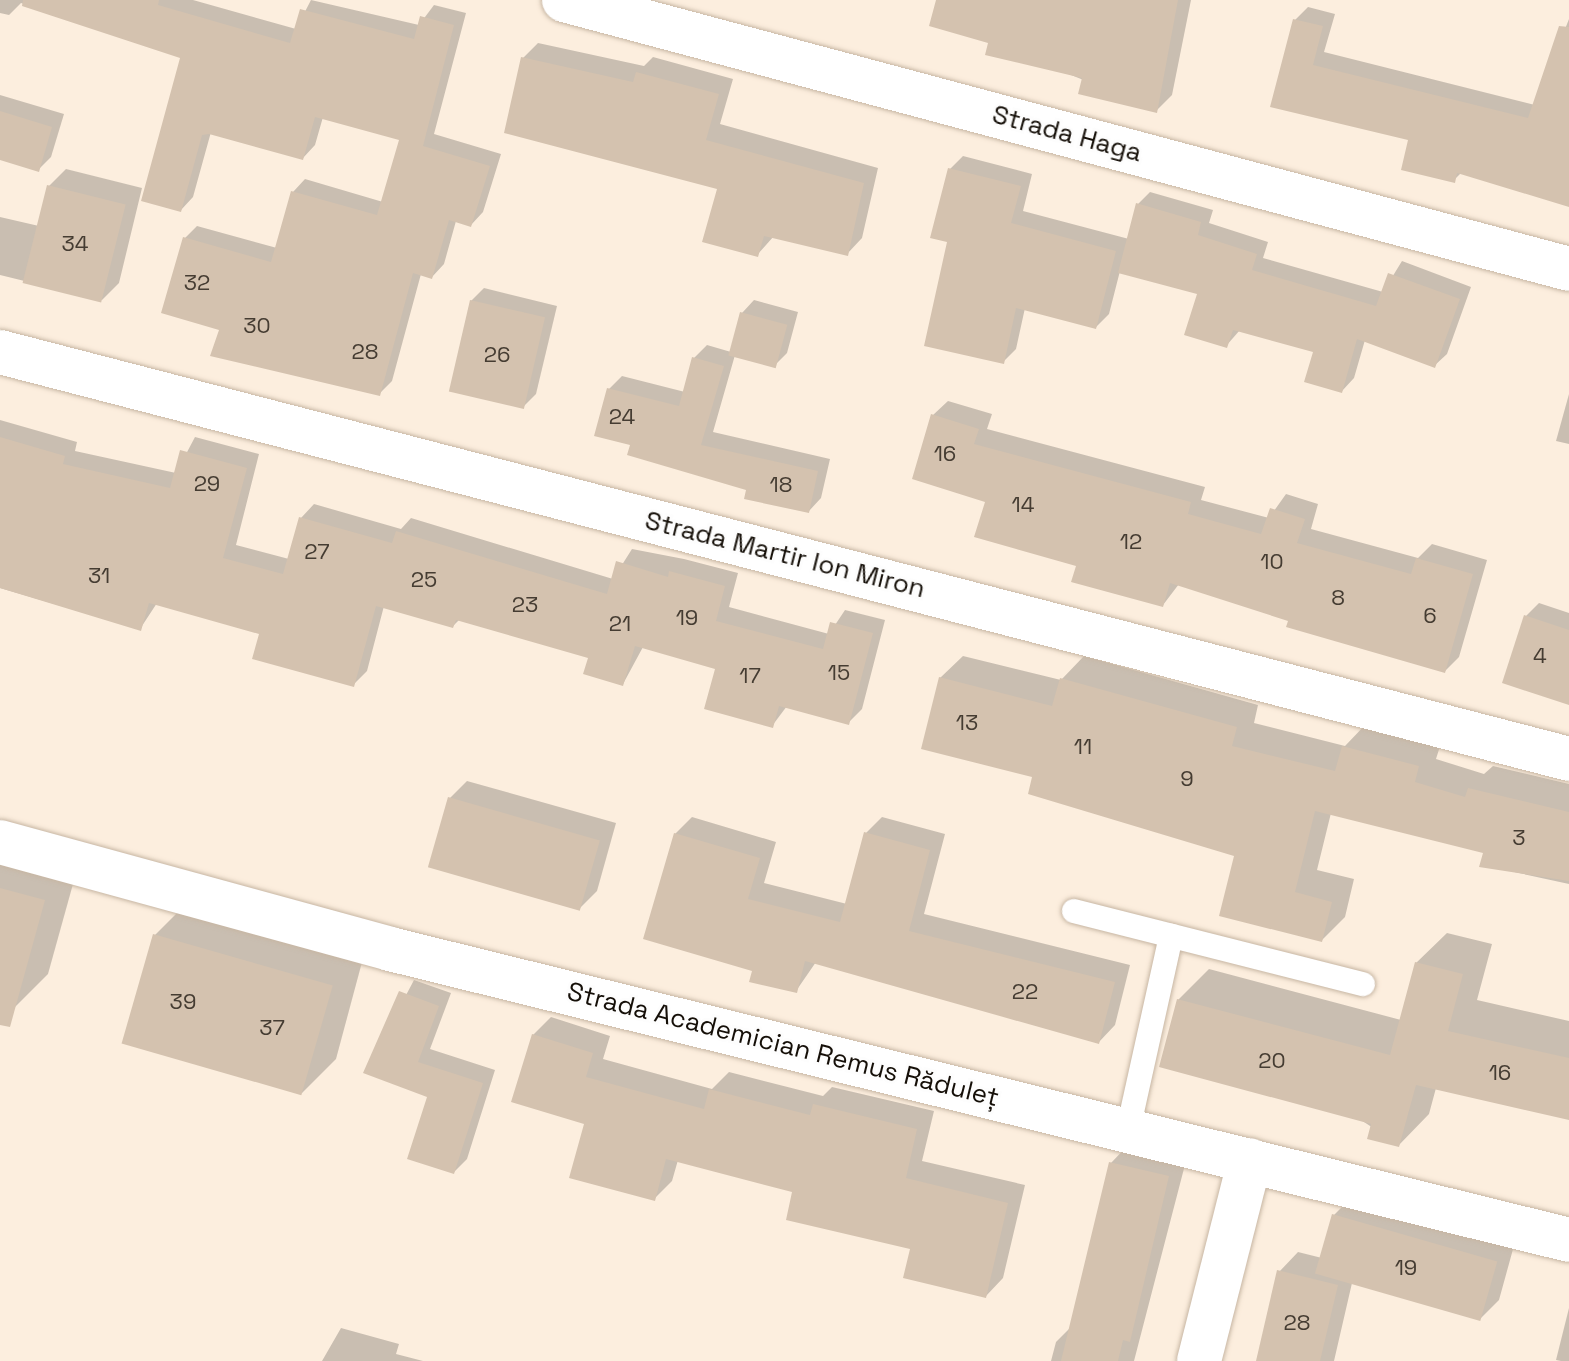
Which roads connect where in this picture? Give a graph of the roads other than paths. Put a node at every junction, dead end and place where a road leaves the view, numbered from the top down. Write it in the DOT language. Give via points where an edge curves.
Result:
graph roads {
  1 [pos="564,0"];
  2 [pos="1569,269"];
  3 [pos="0,352"];
  4 [pos="1569,759"];
  5 [pos="0,842"];
  6 [pos="1074,911"];
  7 [pos="1171,936"];
  8 [pos="1363,984"];
  9 [pos="1128,1130"];
  10 [pos="1250,1160"];
  11 [pos="1569,1240"];
  12 [pos="1199,1361"];
  1 -- 2 [label="street, Strada Haga"];
  3 -- 4 [label="street, Strada Martir Ion Miron"];
  5 -- 9 [label="street, Strada Academician Remus Răduleț" via="390,949"];
  6 -- 7 [label="lane"];
  7 -- 8 [label="lane"];
  7 -- 9 [label="lane"];
  9 -- 10 [label="street, Strada Academician Remus Răduleț"];
  10 -- 11 [label="street, Strada Academician Remus Răduleț"];
  10 -- 12 [label="street"];
}
